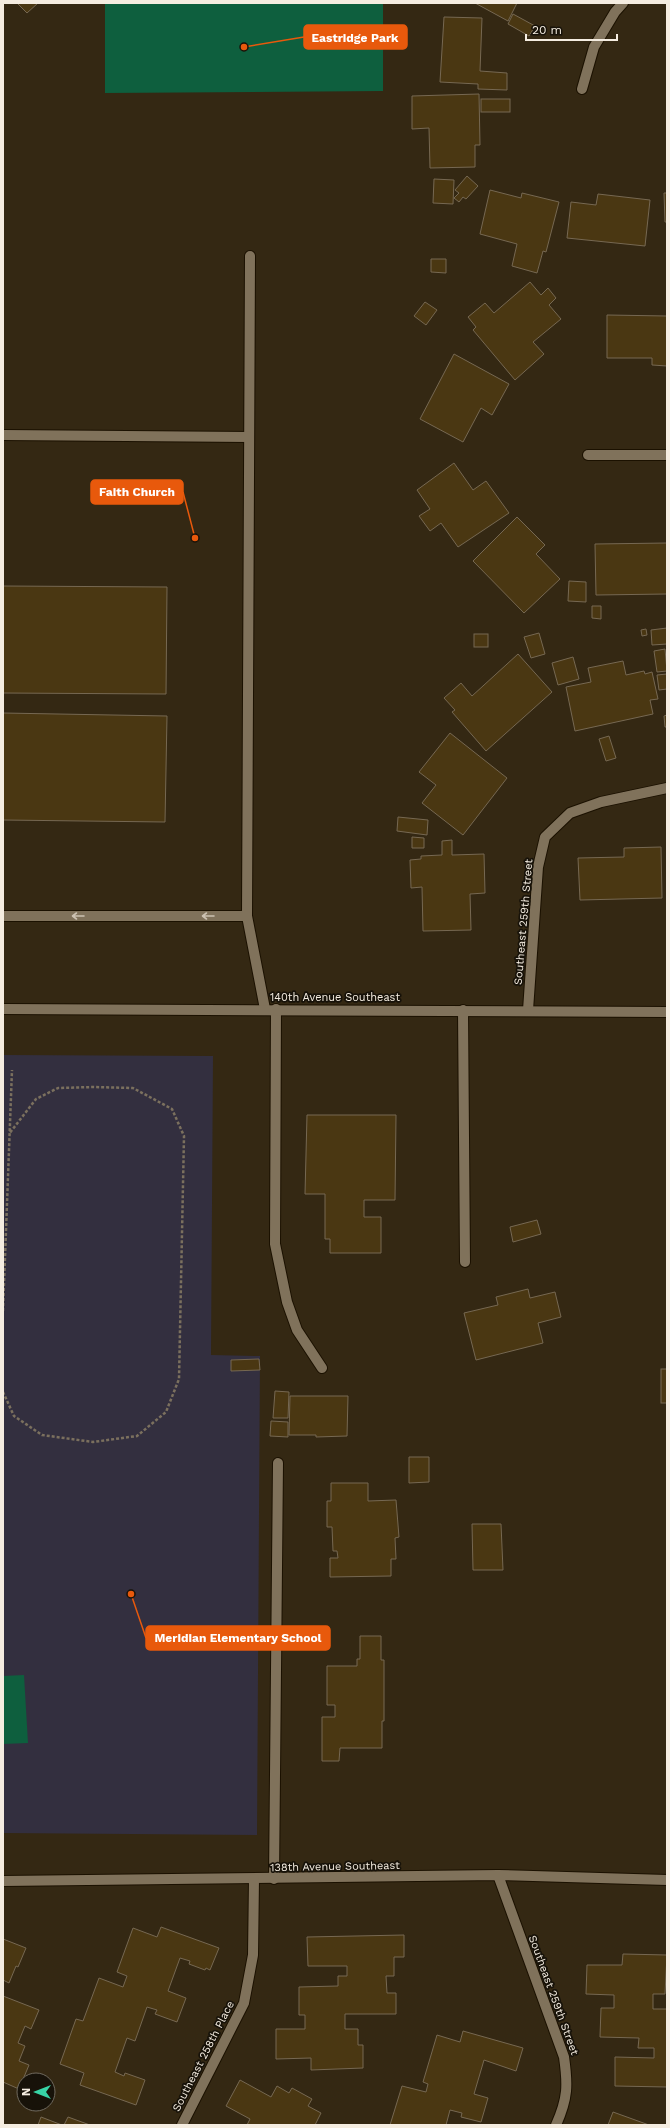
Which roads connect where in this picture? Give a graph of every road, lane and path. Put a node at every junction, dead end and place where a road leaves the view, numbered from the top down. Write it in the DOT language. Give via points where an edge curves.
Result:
graph roads {
  1 [pos="623,3"];
  2 [pos="582,89"];
  3 [pos="250,256"];
  4 [pos="3,435"];
  5 [pos="250,437"];
  6 [pos="588,455"];
  7 [pos="667,455"];
  8 [pos="667,788"];
  9 [pos="3,916"];
  10 [pos="247,916"];
  11 [pos="3,1009"];
  12 [pos="265,1009"];
  13 [pos="276,1009"];
  14 [pos="463,1010"];
  15 [pos="528,1010"];
  16 [pos="667,1012"];
  17 [pos="12,1070"];
  18 [pos="9,1134"];
  19 [pos="465,1262"];
  20 [pos="3,1311"];
  21 [pos="322,1368"];
  22 [pos="3,1392"];
  23 [pos="278,1463"];
  24 [pos="498,1876"];
  25 [pos="254,1879"];
  26 [pos="274,1879"];
  27 [pos="667,1880"];
  28 [pos="3,1881"];
  29 [pos="182,2125"];
  30 [pos="556,2125"];
  1 -- 2 [label="street" via="594,47"];
  3 -- 5 [label="street"];
  4 -- 5 [label="street"];
  5 -- 10 [label="street"];
  6 -- 7 [label="street"];
  8 -- 15 [label="street, Southeast 259th Street" via="601,802 570,813 545,837 538,867"];
  10 -- 9 [label="street, one-way"];
  10 -- 12 [label="street"];
  11 -- 12 [label="street, 140th Avenue Southeast"];
  12 -- 13 [label="street, 140th Avenue Southeast"];
  13 -- 14 [label="street, 140th Avenue Southeast"];
  13 -- 21 [label="street" via="275,1244 287,1302 296,1330"];
  14 -- 15 [label="street, 140th Avenue Southeast"];
  14 -- 19 [label="street"];
  15 -- 16 [label="street, 140th Avenue Southeast"];
  17 -- 18 [label="path"];
  18 -- 20 [label="path"];
  18 -- 22 [label="path" via="36,1099 58,1088 132,1088 172,1109 184,1136 179,1379 166,1412 137,1436 92,1442 42,1435 14,1416"];
  23 -- 26 [label="street"];
  24 -- 26 [label="street, 138th Avenue Southeast"];
  24 -- 27 [label="street, 138th Avenue Southeast"];
  24 -- 30 [label="street, Southeast 259th Street" via="564,2057 567,2079 565,2104"];
  25 -- 26 [label="street, 138th Avenue Southeast"];
  25 -- 28 [label="street, 138th Avenue Southeast"];
  25 -- 29 [label="street, Southeast 258th Place" via="253,1955 244,2003"];
}
